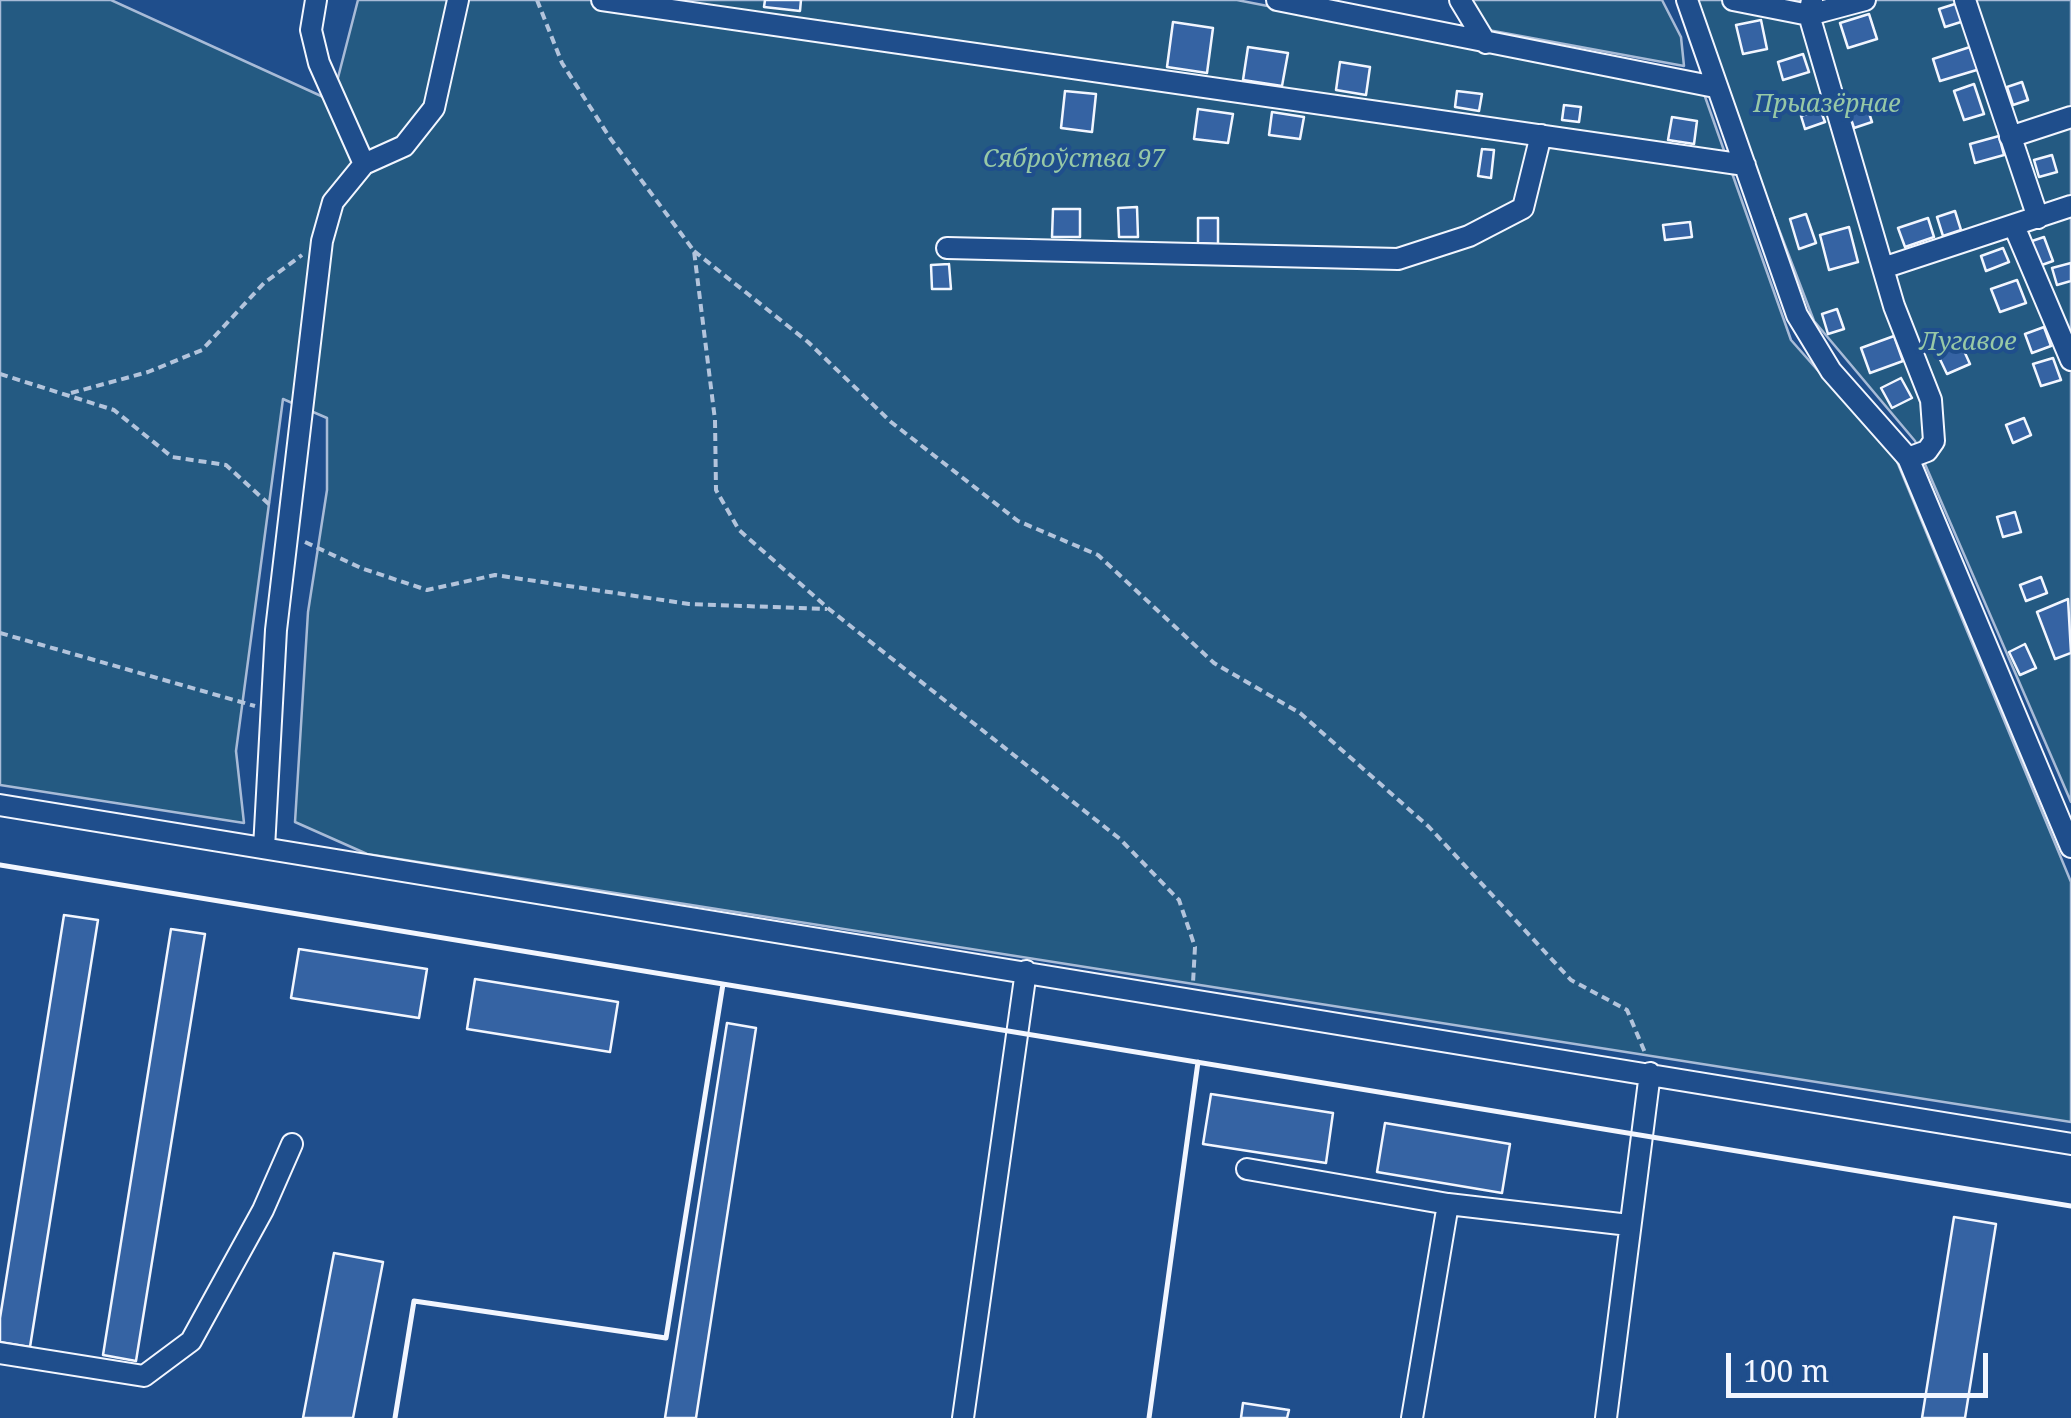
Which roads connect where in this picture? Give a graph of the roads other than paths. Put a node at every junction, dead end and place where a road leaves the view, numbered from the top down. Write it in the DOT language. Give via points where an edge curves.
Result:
graph roads {
  1 [pos="316,0"];
  2 [pos="458,0"];
  3 [pos="602,0"];
  4 [pos="1277,0"];
  5 [pos="1460,0"];
  6 [pos="1687,0"];
  7 [pos="1732,0"];
  8 [pos="1865,0"];
  9 [pos="1965,0"];
  10 [pos="1811,8"];
  11 [pos="1486,43"];
  12 [pos="1715,86"];
  13 [pos="2071,117"];
  14 [pos="1540,135"];
  15 [pos="2010,137"];
  16 [pos="364,164"];
  17 [pos="1746,165"];
  18 [pos="2071,206"];
  19 [pos="2038,218"];
  20 [pos="2014,226"];
  21 [pos="947,248"];
  22 [pos="1882,268"];
  23 [pos="2071,360"];
  24 [pos="1908,458"];
  25 [pos="0,805"];
  26 [pos="2071,847"];
  27 [pos="264,848"];
  28 [pos="1026,971"];
  29 [pos="1660,1075"];
  30 [pos="292,1144"];
  31 [pos="2071,1144"];
  32 [pos="1247,1169"];
  33 [pos="1448,1204"];
  34 [pos="1629,1226"];
  35 [pos="0,1353"];
  36 [pos="963,1418"];
  37 [pos="1412,1418"];
  38 [pos="1606,1418"];
  1 -- 16 [label="street" via="310,30 319,63"];
  2 -- 16 [label="street" via="434,108 404,146"];
  3 -- 14 [label="street"];
  4 -- 11 [label="street"];
  5 -- 11 [label="street"];
  6 -- 12 [label="street"];
  7 -- 10 [label="street"];
  8 -- 10 [label="street"];
  9 -- 15 [label="street"];
  10 -- 22 [label="street"];
  11 -- 12 [label="street"];
  12 -- 17 [label="street"];
  13 -- 15 [label="street"];
  14 -- 17 [label="street"];
  14 -- 21 [label="street" via="1524,208 1398,259"];
  15 -- 19 [label="street"];
  16 -- 27 [label="street" via="333,202 322,241 276,630"];
  17 -- 24 [label="street" via="1797,315 1831,371"];
  18 -- 19 [label="street"];
  19 -- 20 [label="street"];
  20 -- 22 [label="street"];
  20 -- 23 [label="street"];
  22 -- 24 [label="street" via="1936,430 1928,451"];
  24 -- 26 [label="street"];
  25 -- 27 [label="street"];
  27 -- 28 [label="street"];
  28 -- 29 [label="street"];
  28 -- 36 [label="street"];
  29 -- 31 [label="street"];
  29 -- 34 [label="street"];
  30 -- 35 [label="street" via="192,1341 144,1376"];
  32 -- 33 [label="street"];
  33 -- 34 [label="street"];
  33 -- 37 [label="street"];
  34 -- 38 [label="street"];
}
